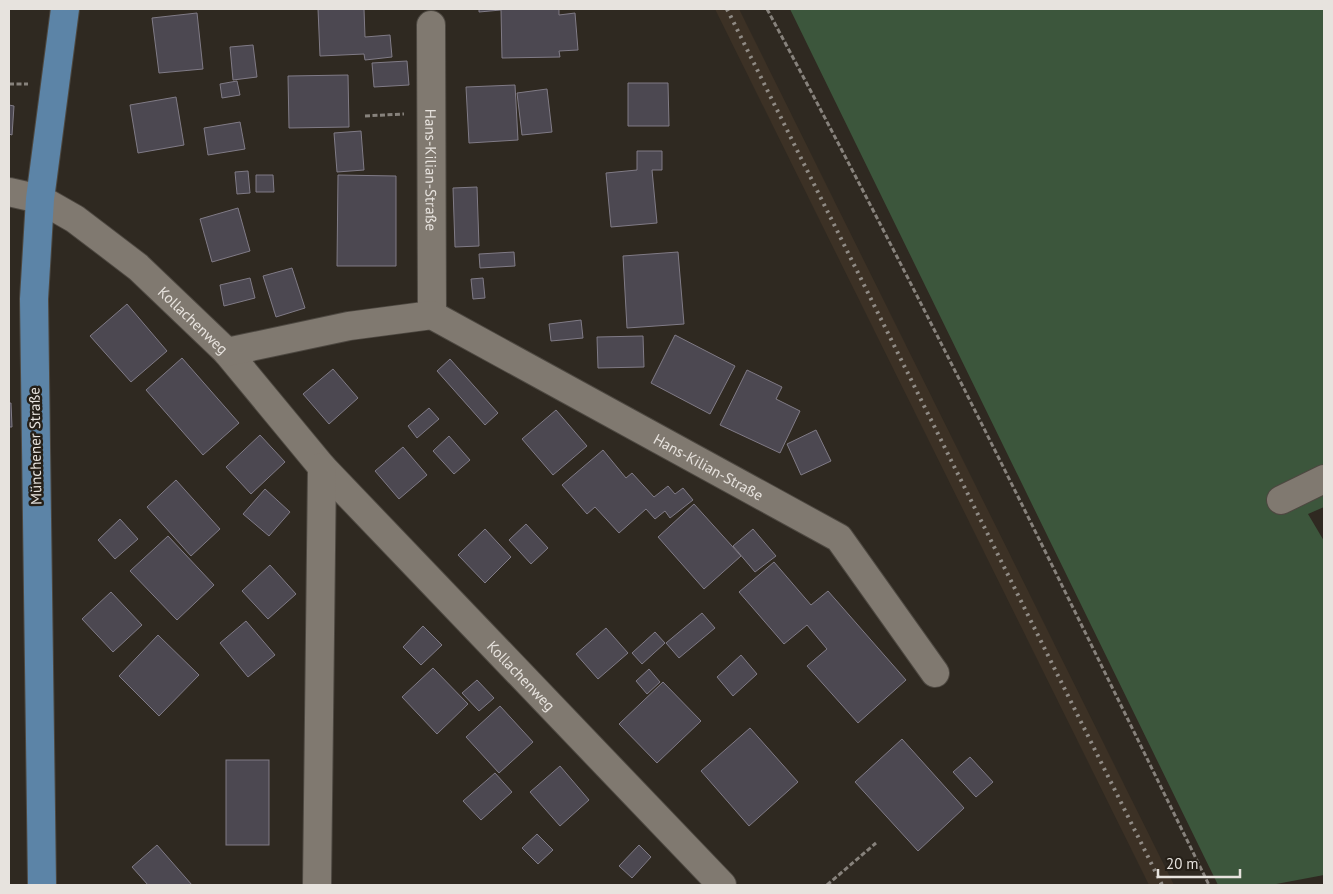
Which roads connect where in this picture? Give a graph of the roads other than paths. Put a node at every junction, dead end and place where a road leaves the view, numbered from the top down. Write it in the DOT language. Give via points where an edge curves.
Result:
graph roads {
  1 [pos="65,9"];
  2 [pos="431,25"];
  3 [pos="9,192"];
  4 [pos="40,199"];
  5 [pos="432,315"];
  6 [pos="227,352"];
  7 [pos="322,467"];
  8 [pos="1324,479"];
  9 [pos="1281,500"];
  10 [pos="935,673"];
  11 [pos="42,885"];
  12 [pos="317,885"];
  13 [pos="722,885"];
  1 -- 4 [label="main road, Münchener Straße"];
  2 -- 5 [label="street, Hans-Kilian-Straße"];
  3 -- 4 [label="street, Kollachenweg"];
  4 -- 6 [label="street, Kollachenweg" via="75,218 138,267"];
  4 -- 11 [label="main road, Münchener Straße" via="34,299"];
  5 -- 6 [label="street" via="349,326"];
  5 -- 10 [label="street, Hans-Kilian-Straße" via="840,538"];
  6 -- 7 [label="street, Kollachenweg"];
  7 -- 12 [label="street"];
  7 -- 13 [label="street, Kollachenweg"];
  8 -- 9 [label="street"];
}
